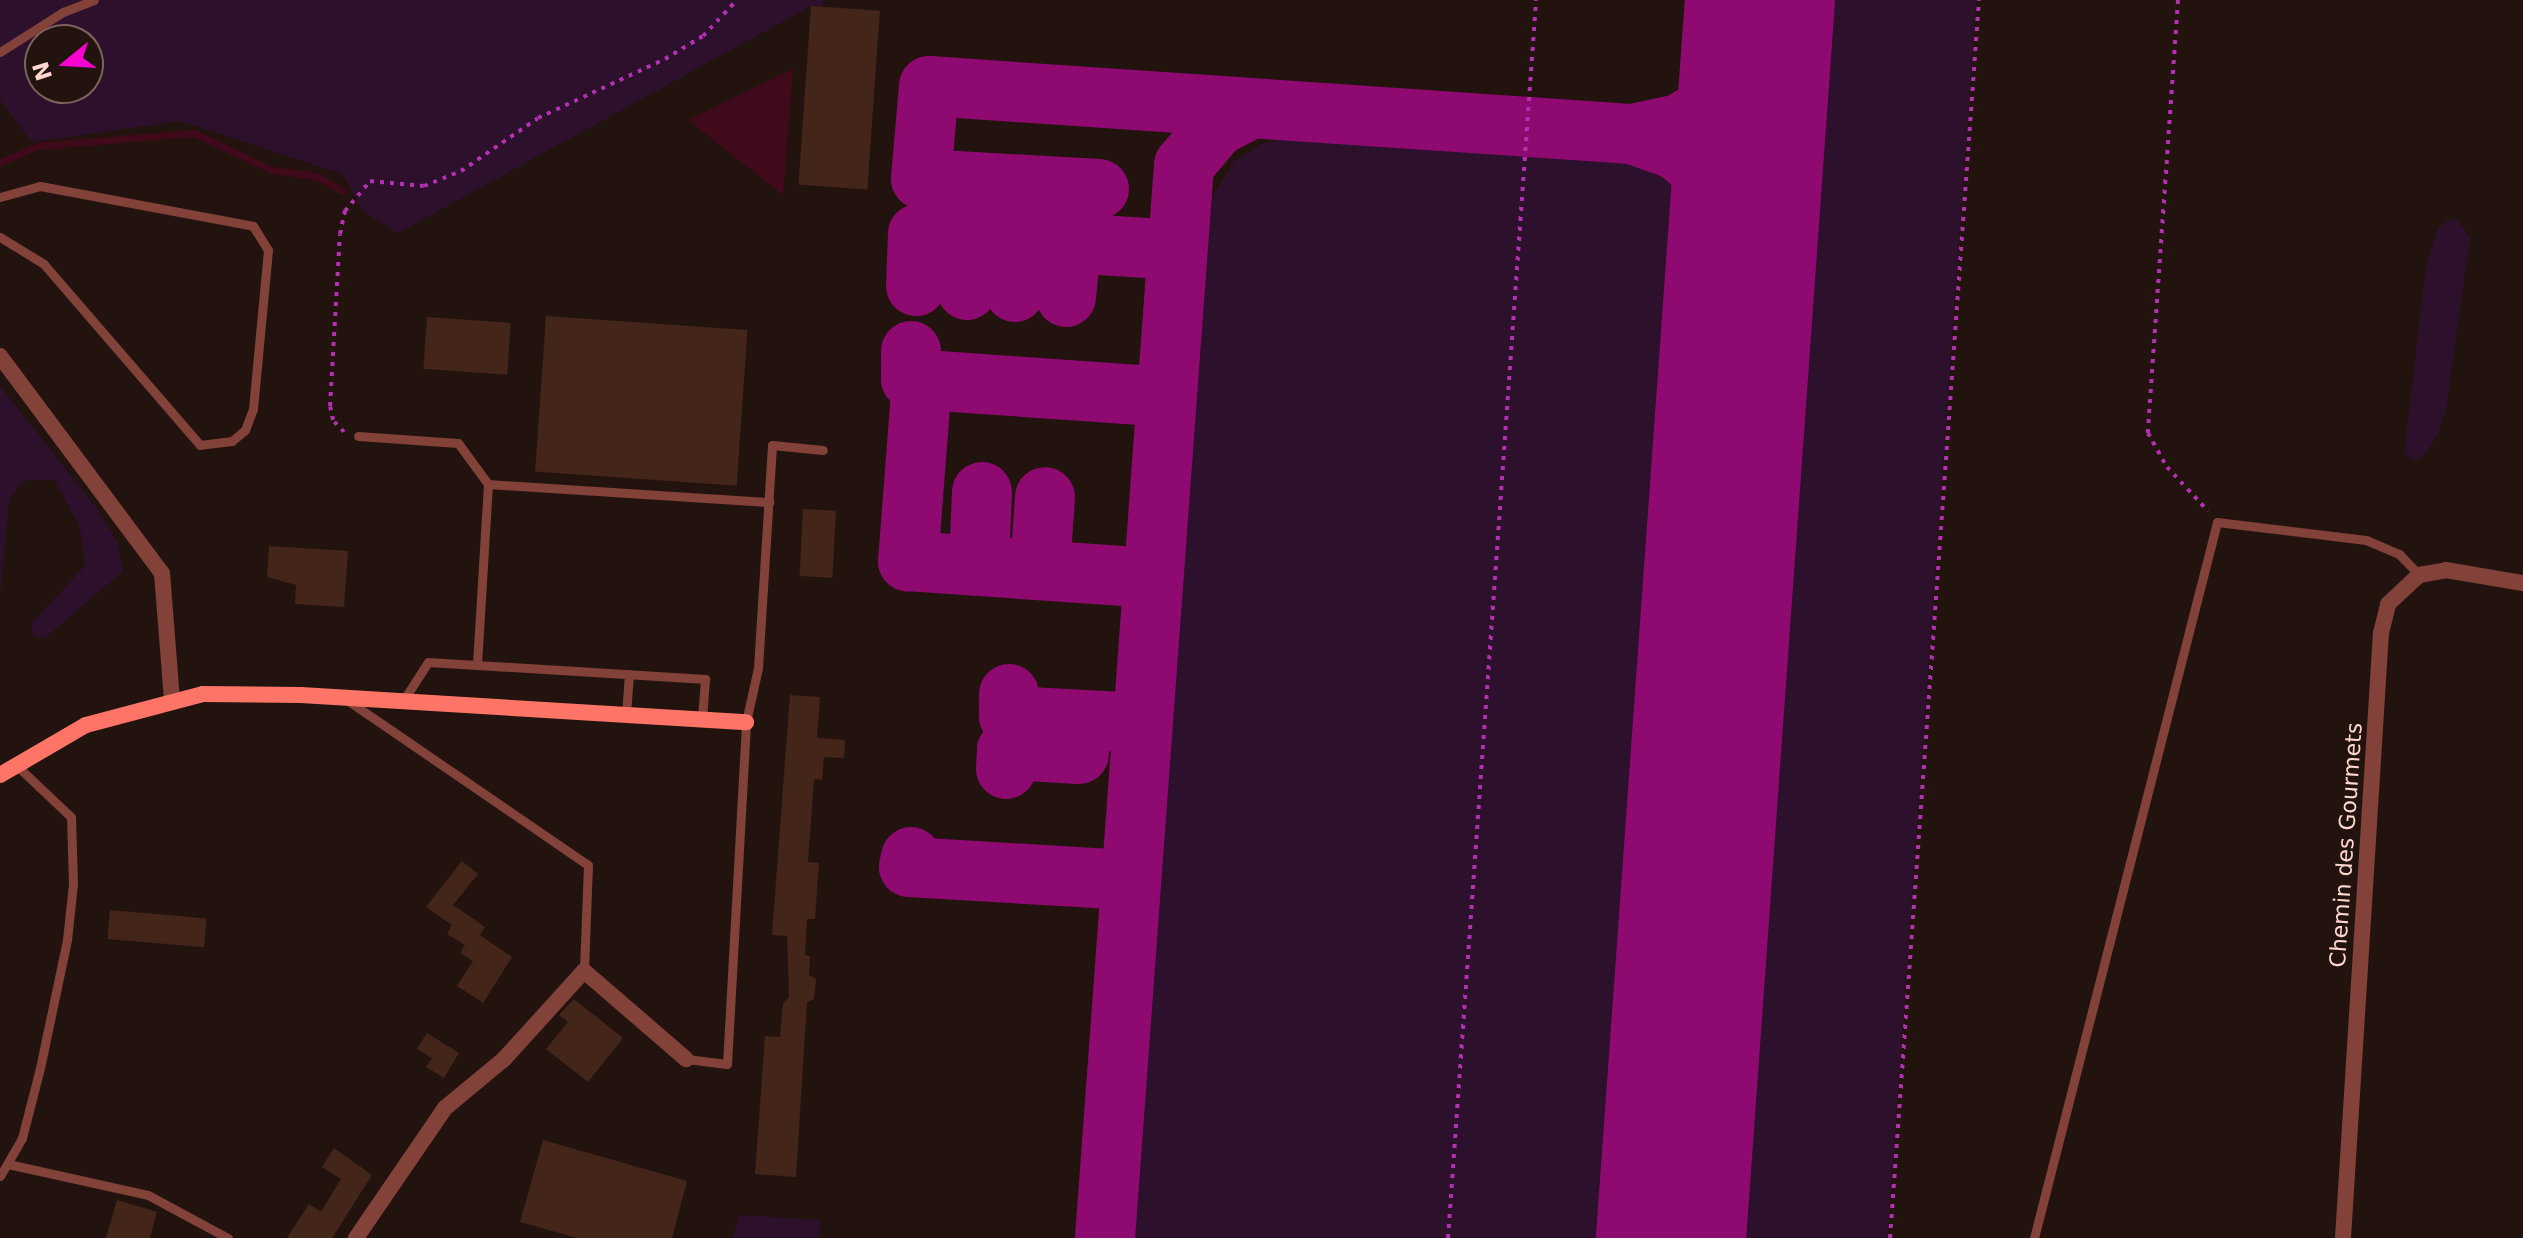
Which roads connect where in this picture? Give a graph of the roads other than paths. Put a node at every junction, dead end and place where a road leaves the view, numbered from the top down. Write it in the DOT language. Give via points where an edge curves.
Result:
graph roads {
  1 [pos="94,0"];
  2 [pos="0,52"];
  3 [pos="0,197"];
  4 [pos="0,237"];
  5 [pos="0,356"];
  6 [pos="358,436"];
  7 [pos="823,450"];
  8 [pos="488,484"];
  9 [pos="769,502"];
  10 [pos="2419,575"];
  11 [pos="2523,583"];
  12 [pos="477,665"];
  13 [pos="629,674"];
  14 [pos="344,698"];
  15 [pos="172,699"];
  16 [pos="403,701"];
  17 [pos="626,714"];
  18 [pos="702,719"];
  19 [pos="746,722"];
  20 [pos="14,763"];
  21 [pos="0,775"];
  22 [pos="584,971"];
  23 [pos="686,1059"];
  24 [pos="8,1164"];
  25 [pos="0,1176"];
  26 [pos="228,1238"];
  27 [pos="356,1238"];
  28 [pos="2034,1238"];
  29 [pos="2343,1238"];
  1 -- 2 [label="lane" via="63,12"];
  3 -- 4 [label="lane" via="40,186 253,226 268,250 253,409 245,430 232,441 200,445 44,264"];
  5 -- 15 [label="street" via="162,573"];
  6 -- 8 [label="lane" via="458,443"];
  7 -- 9 [label="lane" via="772,445"];
  8 -- 9 [label="lane"];
  8 -- 12 [label="lane"];
  9 -- 19 [label="lane" via="758,668"];
  10 -- 11 [label="street" via="2446,570"];
  10 -- 28 [label="lane" via="2399,554 2366,540 2217,522"];
  10 -- 29 [label="street, Chemin des Gourmets" via="2388,604 2381,633"];
  12 -- 13 [label="lane"];
  12 -- 16 [label="lane" via="428,662"];
  13 -- 17 [label="lane"];
  13 -- 18 [label="lane" via="705,679"];
  14 -- 15 [label="street" via="235,693"];
  14 -- 16 [label="street"];
  14 -- 22 [label="lane" via="588,865"];
  15 -- 20 [label="street" via="86,725"];
  16 -- 17 [label="street"];
  17 -- 18 [label="street"];
  18 -- 19 [label="street"];
  19 -- 23 [label="lane" via="727,1064"];
  20 -- 21 [label="street"];
  20 -- 24 [label="lane" via="50,791 71,817 73,884 40,1068 22,1138"];
  22 -- 23 [label="street"];
  22 -- 27 [label="street" via="504,1059 445,1108"];
  24 -- 25 [label="lane"];
  24 -- 26 [label="lane" via="148,1195"];
}
